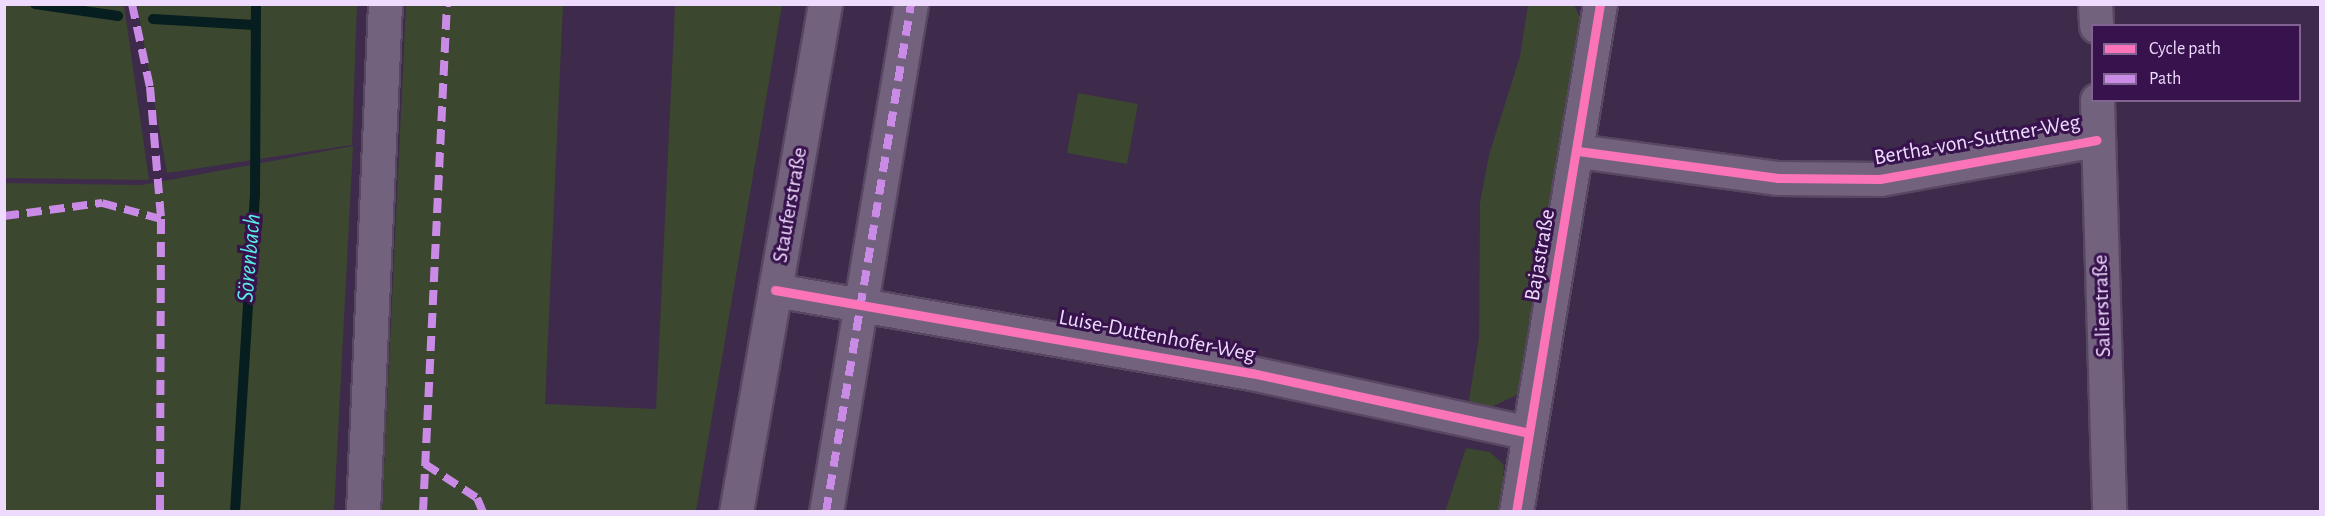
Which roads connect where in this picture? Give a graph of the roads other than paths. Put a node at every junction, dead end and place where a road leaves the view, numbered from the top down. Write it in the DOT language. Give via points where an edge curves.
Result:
graph roads {
  1 [pos="385,4"];
  2 [pos="825,4"];
  3 [pos="911,4"];
  4 [pos="1600,4"];
  5 [pos="2096,4"];
  6 [pos="2096,24"];
  7 [pos="2097,102"];
  8 [pos="2097,140"];
  9 [pos="1578,151"];
  10 [pos="775,290"];
  11 [pos="861,304"];
  12 [pos="1529,433"];
  13 [pos="363,512"];
  14 [pos="736,512"];
  15 [pos="826,512"];
  16 [pos="1516,512"];
  17 [pos="2109,512"];
  1 -- 13 [label="street"];
  2 -- 10 [label="street, Stauferstraße"];
  3 -- 11 [label="street"];
  4 -- 9 [label="street, Bajastraße"];
  5 -- 6 [label="street"];
  7 -- 8 [label="street, Salierstraße"];
  8 -- 9 [label="street, Bertha-von-Suttner-Weg" via="1880,179 1778,178"];
  8 -- 17 [label="street, Salierstraße"];
  9 -- 12 [label="street, Bajastraße"];
  10 -- 11 [label="street, Luise-Duttenhofer-Weg"];
  10 -- 14 [label="street, Stauferstraße"];
  11 -- 12 [label="street, Luise-Duttenhofer-Weg" via="1252,373"];
  11 -- 15 [label="street"];
  12 -- 16 [label="street, Bajastraße"];
}
